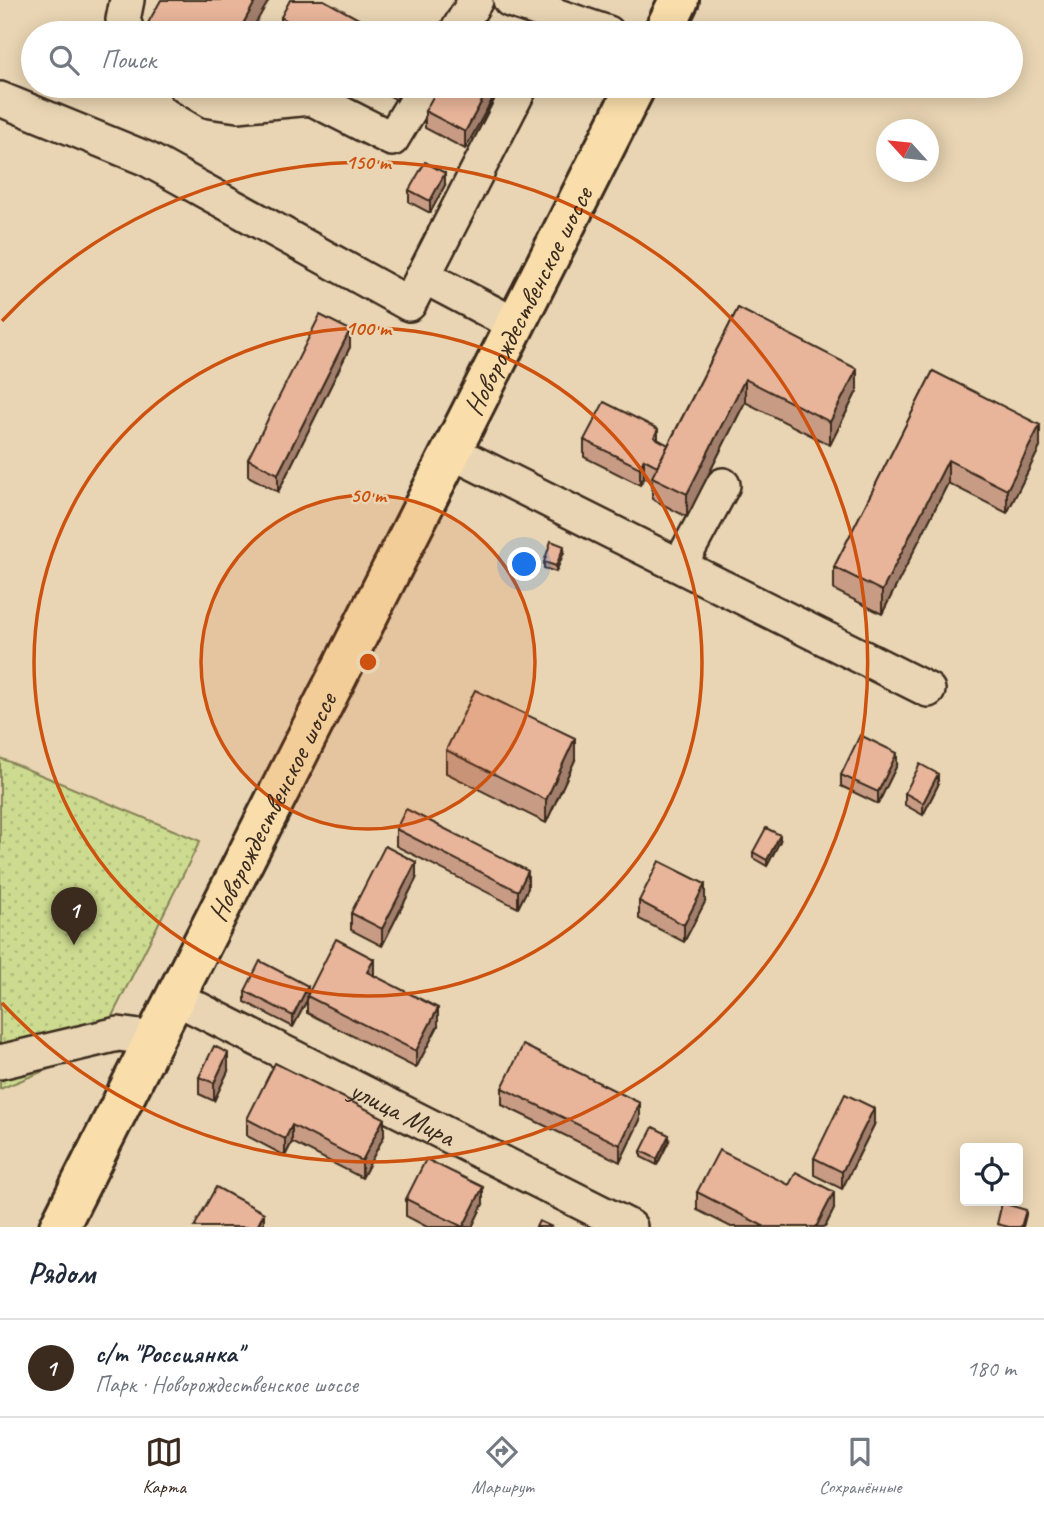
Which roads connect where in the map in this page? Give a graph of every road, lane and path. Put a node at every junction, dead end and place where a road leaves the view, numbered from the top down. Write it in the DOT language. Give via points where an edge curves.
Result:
graph roads {
  1 [pos="127,0"];
  2 [pos="476,0"];
  3 [pos="510,0"];
  4 [pos="679,0"];
  5 [pos="123,21"];
  6 [pos="463,21"];
  7 [pos="547,21"];
  8 [pos="669,21"];
  9 [pos="205,98"];
  10 [pos="417,98"];
  11 [pos="515,98"];
  12 [pos="630,98"];
  13 [pos="0,99"];
  14 [pos="423,276"];
  15 [pos="516,325"];
  16 [pos="452,452"];
  17 [pos="723,485"];
  18 [pos="680,565"];
  19 [pos="928,690"];
  20 [pos="176,998"];
  21 [pos="155,1039"];
  22 [pos="0,1062"];
  23 [pos="60,1227"];
  24 [pos="630,1227"];
  1 -- 5 [label="street"];
  2 -- 6 [label="street"];
  3 -- 7 [label="street"];
  4 -- 8 [label="main road"];
  9 -- 10 [label="street" via="238,105 311,99 392,139"];
  11 -- 14 [label="street"];
  12 -- 15 [label="main road, Новорождественское шоссе"];
  13 -- 14 [label="street" via="147,159 409,304"];
  14 -- 15 [label="street"];
  15 -- 16 [label="main road, Новорождественское шоссе"];
  16 -- 18 [label="street"];
  16 -- 20 [label="main road, Новорождественское шоссе"];
  17 -- 18 [label="street"];
  18 -- 19 [label="street"];
  20 -- 21 [label="main road, Новорождественское шоссе"];
  20 -- 24 [label="street, улица Мира"];
  21 -- 22 [label="street" via="118,1034"];
  21 -- 23 [label="main road, Новорождественское шоссе"];
}
